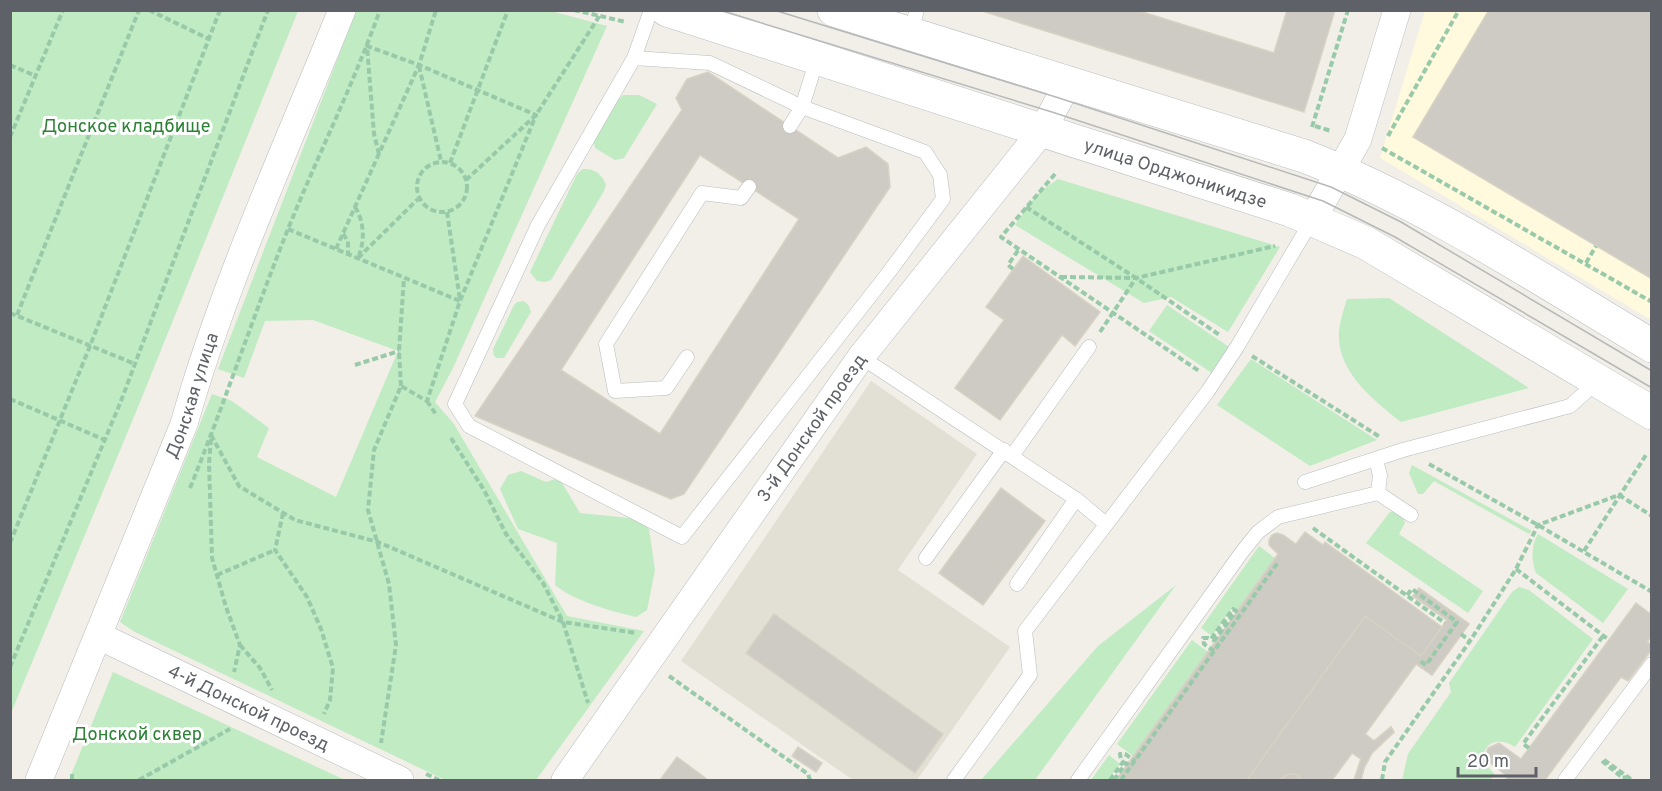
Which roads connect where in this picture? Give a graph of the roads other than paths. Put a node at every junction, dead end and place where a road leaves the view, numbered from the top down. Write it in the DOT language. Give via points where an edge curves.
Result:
graph roads {
  1 [pos="342,10"];
  2 [pos="834,10"];
  3 [pos="1397,10"];
  4 [pos="671,12"];
  5 [pos="913,22"];
  6 [pos="634,58"];
  7 [pos="817,59"];
  8 [pos="1068,83"];
  9 [pos="802,107"];
  10 [pos="790,126"];
  11 [pos="1042,131"];
  12 [pos="1341,170"];
  13 [pos="749,187"];
  14 [pos="1312,220"];
  15 [pos="1652,346"];
  16 [pos="1089,347"];
  17 [pos="687,357"];
  18 [pos="861,357"];
  19 [pos="1598,381"];
  20 [pos="1652,413"];
  21 [pos="1008,453"];
  22 [pos="1376,460"];
  23 [pos="1305,482"];
  24 [pos="1378,493"];
  25 [pos="1076,499"];
  26 [pos="1411,515"];
  27 [pos="1106,524"];
  28 [pos="926,558"];
  29 [pos="1017,584"];
  30 [pos="99,636"];
  31 [pos="1652,664"];
  32 [pos="39,780"];
  33 [pos="400,780"];
  34 [pos="565,780"];
  35 [pos="954,780"];
  36 [pos="1078,780"];
  37 [pos="1565,780"];
  1 -- 30 [label="street, Донская улица" via="228,290 184,424"];
  2 -- 5 [label="main road"];
  3 -- 12 [label="street" via="1358,139"];
  4 -- 6 [label="lane"];
  4 -- 7 [label="main road, улица Орджоникидзе"];
  5 -- 8 [label="main road"];
  6 -- 9 [label="lane" via="710,63"];
  6 -- 9 [label="lane" via="538,225 456,404 469,426 682,537 943,199 940,175 925,152"];
  7 -- 9 [label="lane"];
  7 -- 11 [label="main road, улица Орджоникидзе"];
  8 -- 11 [label="street, 3-й Донской проезд"];
  8 -- 12 [label="main road"];
  9 -- 10 [label="lane"];
  11 -- 14 [label="main road, улица Орджоникидзе"];
  11 -- 18 [label="street, 3-й Донской проезд"];
  12 -- 14 [label="street"];
  12 -- 15 [label="main road" via="1416,206"];
  13 -- 17 [label="lane" via="741,198 702,193 606,344 615,391 666,388"];
  14 -- 19 [label="main road, улица Орджоникидзе" via="1366,243"];
  14 -- 27 [label="lane" via="1214,382"];
  16 -- 21 [label="lane"];
  18 -- 21 [label="lane"];
  18 -- 34 [label="street, 3-й Донской проезд"];
  19 -- 20 [label="main road, улица Орджоникидзе"];
  19 -- 22 [label="lane" via="1570,406"];
  21 -- 25 [label="lane"];
  21 -- 28 [label="lane"];
  22 -- 23 [label="lane"];
  22 -- 24 [label="lane" via="1380,475"];
  24 -- 26 [label="lane"];
  24 -- 36 [label="lane" via="1278,517 1267,524 1250,541"];
  25 -- 27 [label="lane"];
  25 -- 29 [label="lane"];
  27 -- 35 [label="lane" via="1025,631 1030,675"];
  30 -- 32 [label="street, Донская улица"];
  30 -- 33 [label="street, 4-й Донской проезд"];
  31 -- 37 [label="lane"];
}
